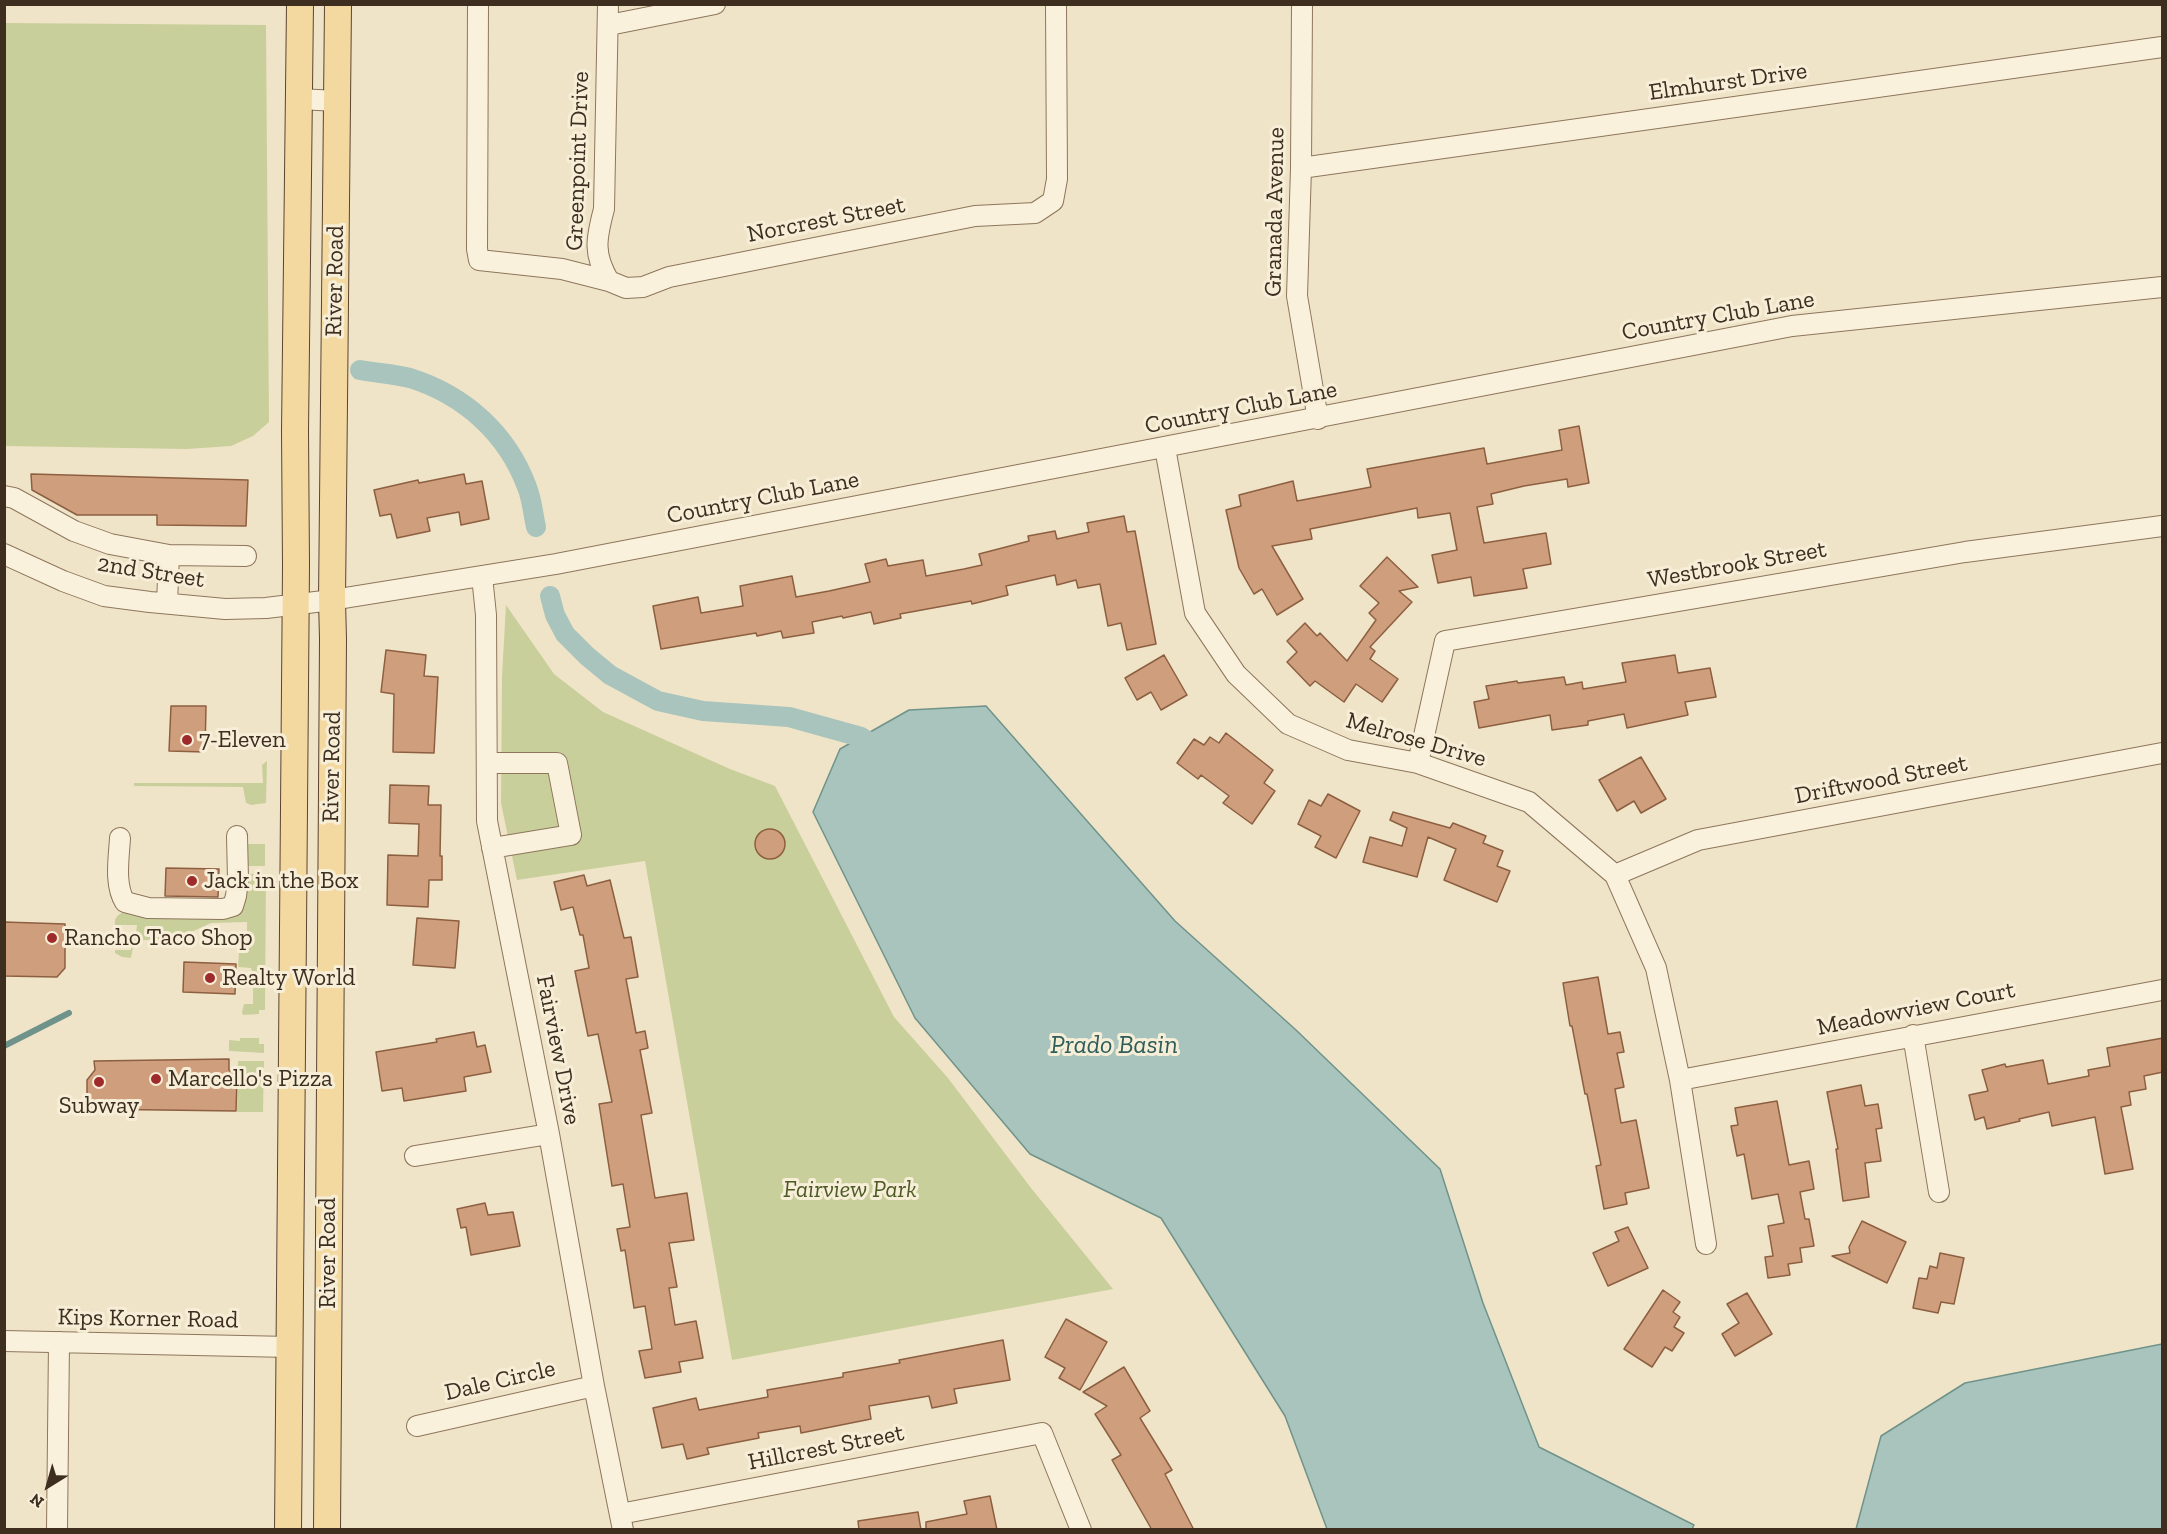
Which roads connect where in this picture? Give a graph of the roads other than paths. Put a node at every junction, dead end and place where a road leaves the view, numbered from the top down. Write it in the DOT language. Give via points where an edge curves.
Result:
graph roads {
  1 [pos="300,4"];
  2 [pos="338,4"];
  3 [pos="478,4"];
  4 [pos="608,4"];
  5 [pos="715,4"];
  6 [pos="1056,4"];
  7 [pos="1302,4"];
  8 [pos="609,25"];
  9 [pos="2163,48"];
  10 [pos="299,99"];
  11 [pos="337,101"];
  12 [pos="1301,168"];
  13 [pos="609,281"];
  14 [pos="2163,287"];
  15 [pos="1318,419"];
  16 [pos="1166,448"];
  17 [pos="4,496"];
  18 [pos="2163,526"];
  19 [pos="4,554"];
  20 [pos="169,555"];
  21 [pos="246,556"];
  22 [pos="482,576"];
  23 [pos="332,600"];
  24 [pos="167,603"];
  25 [pos="296,604"];
  26 [pos="2163,753"];
  27 [pos="487,763"];
  28 [pos="1418,763"];
  29 [pos="237,836"];
  30 [pos="120,838"];
  31 [pos="492,848"];
  32 [pos="1615,875"];
  33 [pos="2163,990"];
  34 [pos="1913,1035"];
  35 [pos="1680,1080"];
  36 [pos="549,1134"];
  37 [pos="415,1156"];
  38 [pos="1939,1192"];
  39 [pos="1706,1244"];
  40 [pos="4,1341"];
  41 [pos="59,1342"];
  42 [pos="290,1347"];
  43 [pos="594,1386"];
  44 [pos="417,1426"];
  45 [pos="621,1522"];
  46 [pos="57,1530"];
  47 [pos="288,1530"];
  48 [pos="327,1530"];
  49 [pos="1081,1530"];
  1 -- 10 [label="main road, River Road"];
  2 -- 11 [label="main road, River Road"];
  3 -- 13 [label="street, Norcrest Street" via="479,260 562,269"];
  4 -- 8 [label="street, Greenpoint Drive"];
  5 -- 8 [label="street"];
  6 -- 13 [label="street, Norcrest Street" via="1057,179 1053,201 1035,213 975,216 669,277 643,287 626,288"];
  7 -- 12 [label="street, Granada Avenue"];
  8 -- 13 [label="street, Greenpoint Drive" via="604,209 596,250"];
  9 -- 12 [label="street, Elmhurst Drive"];
  10 -- 11 [label="street"];
  10 -- 25 [label="main road, River Road"];
  11 -- 23 [label="main road, River Road"];
  12 -- 15 [label="street, Granada Avenue" via="1297,296"];
  14 -- 15 [label="street, Country Club Lane" via="1792,326"];
  15 -- 16 [label="street, Country Club Lane"];
  16 -- 22 [label="street, Country Club Lane"];
  16 -- 28 [label="street, Melrose Drive" via="1195,613 1236,674 1288,724 1348,750"];
  17 -- 20 [label="street" via="74,531"];
  18 -- 28 [label="street, Westbrook Street" via="1965,552 1445,641"];
  19 -- 24 [label="street, 2nd Street" via="104,596"];
  20 -- 21 [label="street"];
  20 -- 24 [label="street"];
  22 -- 23 [label="street, Country Club Lane"];
  22 -- 27 [label="street, Fairview Drive"];
  23 -- 25 [label="street, 2nd Street"];
  23 -- 48 [label="main road, River Road"];
  24 -- 25 [label="street, 2nd Street" via="225,609"];
  25 -- 42 [label="main road, River Road"];
  26 -- 32 [label="street, Driftwood Street" via="1698,840"];
  27 -- 31 [label="street, Fairview Drive" via="487,821"];
  27 -- 31 [label="street" via="557,763 571,835"];
  28 -- 32 [label="street, Melrose Drive" via="1529,802"];
  29 -- 30 [label="street" via="236,897 233,906 223,909 148,909 125,902 119,886"];
  31 -- 36 [label="street, Fairview Drive"];
  32 -- 35 [label="street, Melrose Drive" via="1656,968"];
  33 -- 34 [label="street, Meadowview Court"];
  34 -- 35 [label="street, Meadowview Court"];
  34 -- 38 [label="street"];
  35 -- 39 [label="street, Melrose Drive"];
  36 -- 37 [label="street"];
  36 -- 43 [label="street, Fairview Drive"];
  40 -- 41 [label="street, Kips Korner Road"];
  41 -- 42 [label="street, Kips Korner Road"];
  41 -- 46 [label="street"];
  42 -- 47 [label="main road, River Road"];
  43 -- 44 [label="street, Dale Circle"];
  43 -- 45 [label="street, Fairview Drive"];
  45 -- 49 [label="street, Hillcrest Street" via="1042,1433"];
}
